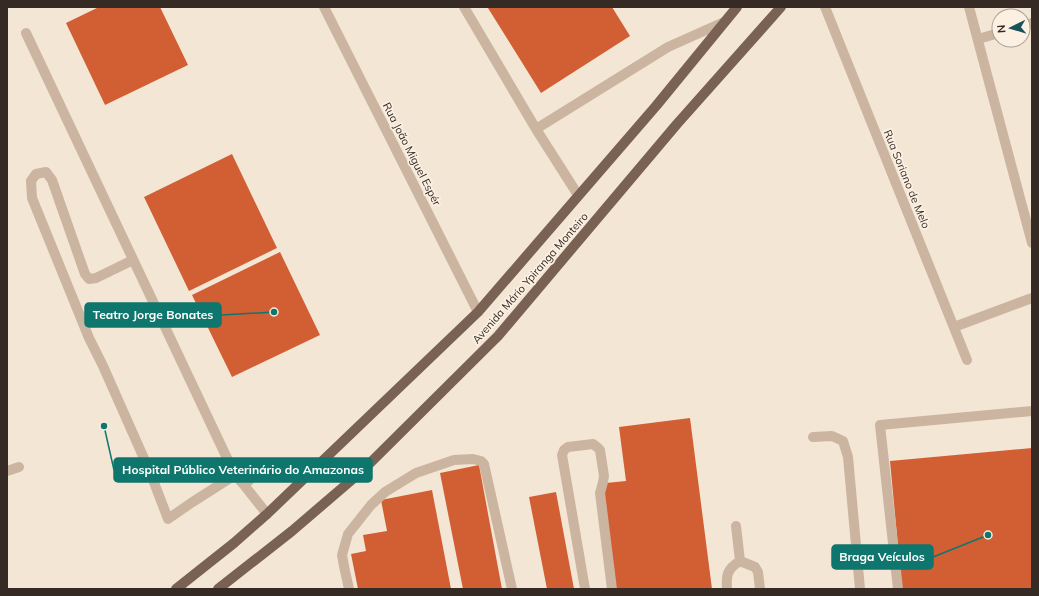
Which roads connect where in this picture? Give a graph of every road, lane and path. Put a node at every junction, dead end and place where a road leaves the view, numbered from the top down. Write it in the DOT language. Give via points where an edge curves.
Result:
graph roads {
  1 [pos="324,7"];
  2 [pos="464,7"];
  3 [pos="737,7"];
  4 [pos="781,7"];
  5 [pos="825,7"];
  6 [pos="969,7"];
  7 [pos="724,22"];
  8 [pos="26,33"];
  9 [pos="991,35"];
  10 [pos="978,39"];
  11 [pos="536,129"];
  12 [pos="578,195"];
  13 [pos="1032,243"];
  14 [pos="133,260"];
  15 [pos="1032,298"];
  16 [pos="478,312"];
  17 [pos="954,327"];
  18 [pos="968,360"];
  19 [pos="1032,411"];
  20 [pos="813,437"];
  21 [pos="19,468"];
  22 [pos="7,471"];
  23 [pos="235,476"];
  24 [pos="254,476"];
  25 [pos="244,485"];
  26 [pos="267,514"];
  27 [pos="736,526"];
  28 [pos="740,560"];
  29 [pos="176,589"];
  30 [pos="218,589"];
  31 [pos="349,589"];
  32 [pos="512,589"];
  33 [pos="586,589"];
  34 [pos="612,589"];
  35 [pos="727,589"];
  36 [pos="760,589"];
  37 [pos="860,589"];
  38 [pos="898,589"];
  1 -- 16 [label="street, Rua João Miguel Espér"];
  2 -- 11 [label="street"];
  3 -- 7 [label="main road, Avenida Mário Ypiranga Monteiro"];
  4 -- 30 [label="main road, Avenida Mário Ypiranga Monteiro" via="677,124 498,336 362,471 292,531"];
  5 -- 17 [label="street, Rua Soriano de Melo"];
  6 -- 10 [label="street"];
  7 -- 11 [label="street" via="668,46"];
  7 -- 12 [label="main road, Avenida Mário Ypiranga Monteiro" via="656,106"];
  8 -- 14 [label="street"];
  9 -- 10 [label="street"];
  10 -- 13 [label="street"];
  11 -- 12 [label="street"];
  12 -- 16 [label="main road, Avenida Mário Ypiranga Monteiro"];
  14 -- 23 [label="street"];
  14 -- 23 [label="street" via="89,279 52,180 46,172 36,174 31,181 32,198 89,338 134,434 168,519"];
  15 -- 17 [label="street"];
  16 -- 26 [label="main road, Avenida Mário Ypiranga Monteiro"];
  17 -- 18 [label="street, Rua Soriano de Melo"];
  19 -- 38 [label="street" via="880,425"];
  20 -- 37 [label="street" via="832,436 843,441 848,457"];
  21 -- 22 [label="street"];
  23 -- 25 [label="street"];
  24 -- 25 [label="street"];
  25 -- 26 [label="street"];
  26 -- 29 [label="main road, Avenida Mário Ypiranga Monteiro"];
  27 -- 28 [label="street"];
  28 -- 35 [label="street" via="728,571"];
  28 -- 36 [label="street" via="755,567"];
  31 -- 32 [label="street" via="342,555 348,534 371,505 385,492 416,473 454,460 473,459 484,464"];
  33 -- 34 [label="street" via="562,455 568,447 593,444 600,450 604,476 600,493"];
}
